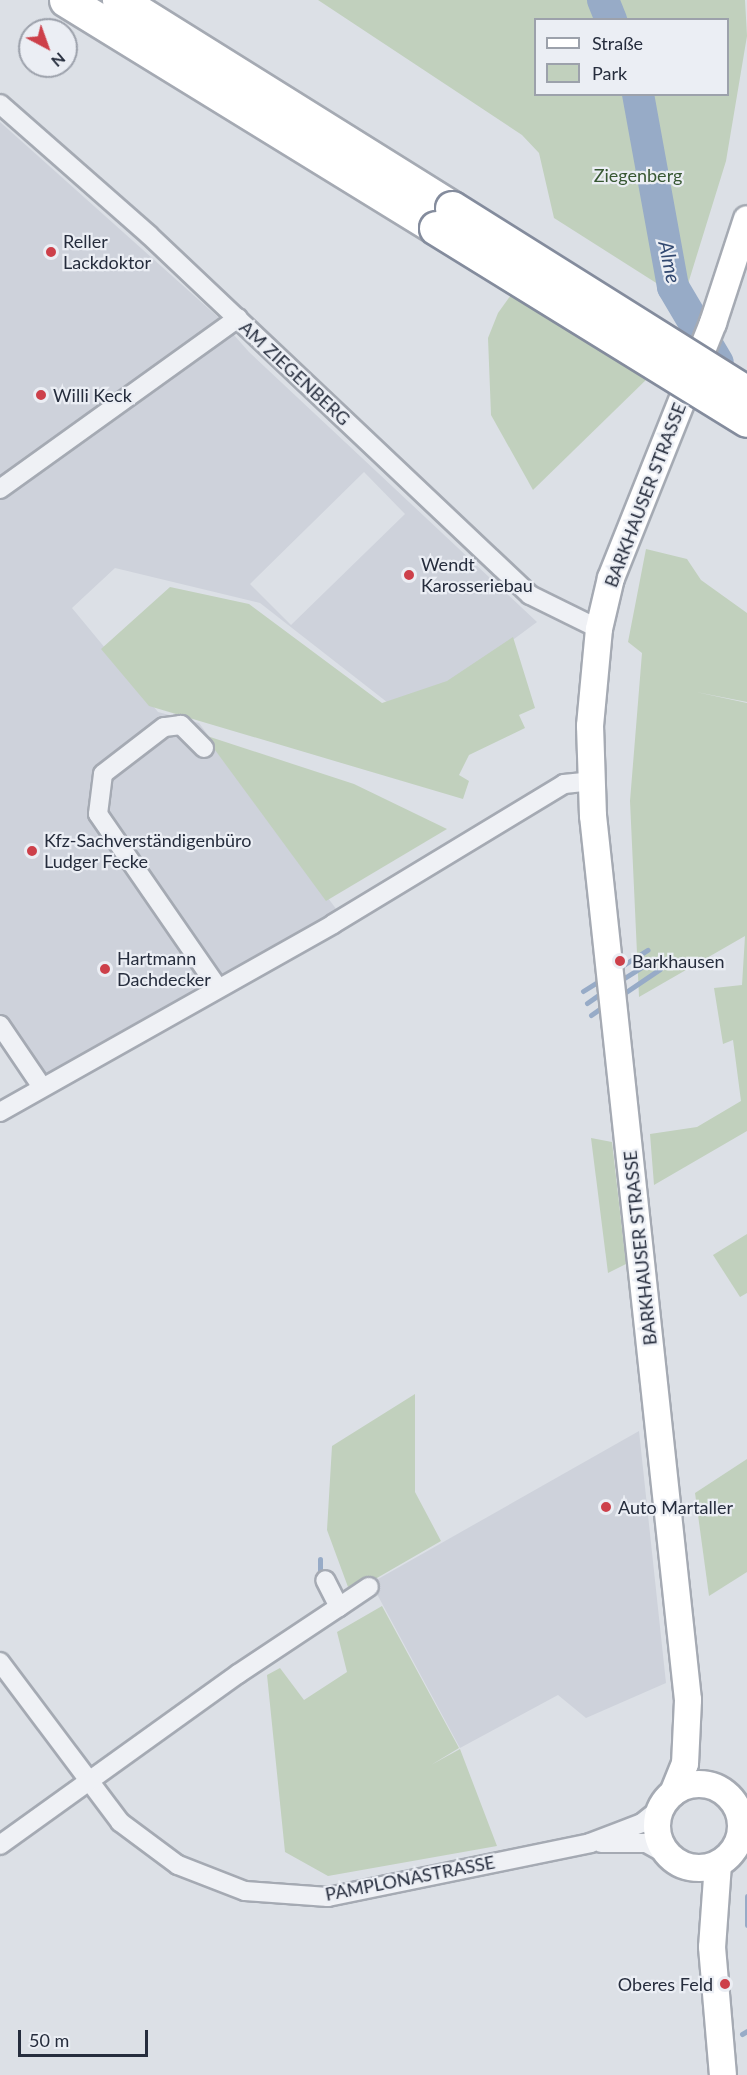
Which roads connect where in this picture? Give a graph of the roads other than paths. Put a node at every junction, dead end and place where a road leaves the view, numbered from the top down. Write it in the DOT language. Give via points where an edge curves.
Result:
graph roads {
  1 [pos="66,0"];
  2 [pos="119,0"];
  3 [pos="0,104"];
  4 [pos="444,218"];
  5 [pos="747,219"];
  6 [pos="238,318"];
  7 [pos="747,393"];
  8 [pos="747,420"];
  9 [pos="0,489"];
  10 [pos="599,629"];
  11 [pos="204,748"];
  12 [pos="591,781"];
  13 [pos="218,988"];
  14 [pos="0,1025"];
  15 [pos="42,1087"];
  16 [pos="0,1112"];
  17 [pos="325,1580"];
  18 [pos="369,1587"];
  19 [pos="339,1607"];
  20 [pos="0,1662"];
  21 [pos="689,1715"];
  22 [pos="88,1781"];
  23 [pos="667,1800"];
  24 [pos="734,1802"];
  25 [pos="742,1840"];
  26 [pos="590,1843"];
  27 [pos="0,1845"];
  28 [pos="677,1860"];
  29 [pos="718,1864"];
  30 [pos="712,1947"];
  31 [pos="723,2075"];
  1 -- 4 [label="highway"];
  2 -- 4 [label="highway"];
  3 -- 6 [label="street, AM ZIEGENBERG"];
  4 -- 7 [label="highway, bridge"];
  4 -- 8 [label="highway, bridge"];
  5 -- 10 [label="street, BARKHAUSER STRASSE, bridge" via="713,323 611,578"];
  6 -- 9 [label="street"];
  6 -- 10 [label="street, AM ZIEGENBERG" via="530,595"];
  10 -- 12 [label="street, BARKHAUSER STRASSE"];
  11 -- 13 [label="street" via="181,725 164,727 103,774 98,814"];
  12 -- 13 [label="street" via="564,784"];
  12 -- 21 [label="street, BARKHAUSER STRASSE"];
  13 -- 15 [label="street"];
  14 -- 15 [label="street"];
  15 -- 16 [label="street"];
  17 -- 19 [label="street"];
  18 -- 19 [label="street"];
  19 -- 22 [label="street"];
  20 -- 22 [label="street, PAMPLONASTRASSE"];
  21 -- 23 [label="street, BARKHAUSER STRASSE" via="683,1779"];
  21 -- 24 [label="street, BARKHAUSER STRASSE" via="709,1779"];
  22 -- 26 [label="street, PAMPLONASTRASSE" via="120,1822 178,1865 245,1891 328,1897"];
  22 -- 27 [label="street"];
  23 -- 24 [label="street" via="693,1785"];
  23 -- 26 [label="street" via="642,1823"];
  23 -- 28 [label="street" via="659,1838"];
  24 -- 25 [label="street"];
  25 -- 29 [label="street"];
  26 -- 28 [label="street" via="646,1843"];
  28 -- 29 [label="street"];
  28 -- 30 [label="street"];
  29 -- 30 [label="street"];
  30 -- 31 [label="street"];
}
